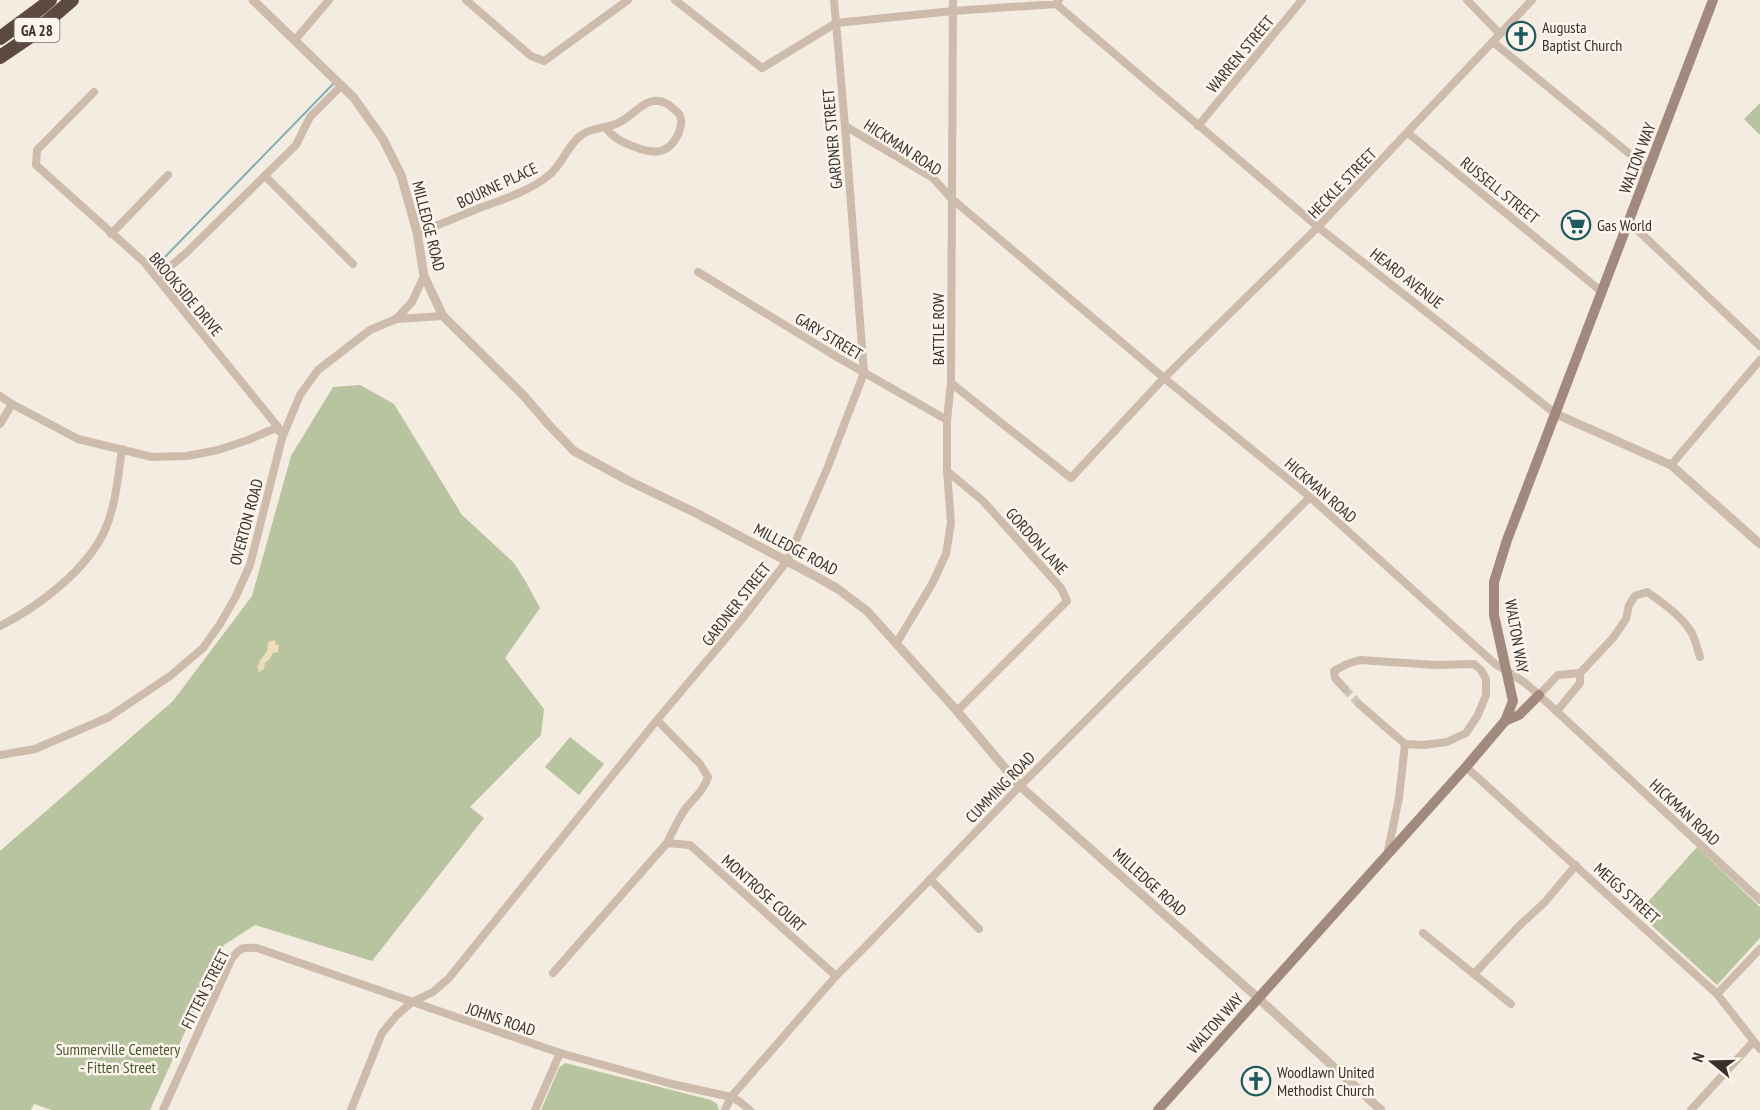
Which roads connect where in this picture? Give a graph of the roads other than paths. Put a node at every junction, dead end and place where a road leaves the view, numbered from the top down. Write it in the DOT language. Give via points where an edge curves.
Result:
graph roads {
  1 [pos="50,0"];
  2 [pos="72,0"];
  3 [pos="253,0"];
  4 [pos="330,0"];
  5 [pos="466,0"];
  6 [pos="627,0"];
  7 [pos="675,0"];
  8 [pos="834,0"];
  9 [pos="953,0"];
  10 [pos="1302,0"];
  11 [pos="1467,0"];
  12 [pos="1532,0"];
  13 [pos="1713,0"];
  14 [pos="1057,2"];
  15 [pos="953,11"];
  16 [pos="836,23"];
  17 [pos="1500,34"];
  18 [pos="0,38"];
  19 [pos="295,40"];
  20 [pos="1492,42"];
  21 [pos="0,57"];
  22 [pos="342,85"];
  23 [pos="94,92"];
  24 [pos="845,126"];
  25 [pos="1198,126"];
  26 [pos="605,127"];
  27 [pos="1408,133"];
  28 [pos="1648,169"];
  29 [pos="168,175"];
  30 [pos="265,176"];
  31 [pos="951,198"];
  32 [pos="1629,222"];
  33 [pos="1318,228"];
  34 [pos="417,232"];
  35 [pos="111,234"];
  36 [pos="353,264"];
  37 [pos="698,272"];
  38 [pos="424,276"];
  39 [pos="157,278"];
  40 [pos="1602,292"];
  41 [pos="443,316"];
  42 [pos="396,319"];
  43 [pos="1760,346"];
  44 [pos="1760,360"];
  45 [pos="864,373"];
  46 [pos="1164,378"];
  47 [pos="951,383"];
  48 [pos="0,396"];
  49 [pos="12,404"];
  50 [pos="1556,414"];
  51 [pos="947,420"];
  52 [pos="0,424"];
  53 [pos="278,427"];
  54 [pos="282,438"];
  55 [pos="122,449"];
  56 [pos="1671,465"];
  57 [pos="947,471"];
  58 [pos="1310,497"];
  59 [pos="1760,544"];
  60 [pos="786,561"];
  61 [pos="0,626"];
  62 [pos="896,644"];
  63 [pos="1700,657"];
  64 [pos="1494,663"];
  65 [pos="1481,670"];
  66 [pos="1507,672"];
  67 [pos="1580,673"];
  68 [pos="1345,689"];
  69 [pos="1539,695"];
  70 [pos="1359,704"];
  71 [pos="957,711"];
  72 [pos="1557,711"];
  73 [pos="657,720"];
  74 [pos="1505,722"];
  75 [pos="1405,744"];
  76 [pos="0,755"];
  77 [pos="1466,767"];
  78 [pos="1020,786"];
  79 [pos="667,843"];
  80 [pos="1387,855"];
  81 [pos="1576,865"];
  82 [pos="930,879"];
  83 [pos="1760,900"];
  84 [pos="979,929"];
  85 [pos="1423,933"];
  86 [pos="243,947"];
  87 [pos="1760,949"];
  88 [pos="553,973"];
  89 [pos="1474,974"];
  90 [pos="836,976"];
  91 [pos="1717,994"];
  92 [pos="1258,998"];
  93 [pos="412,1002"];
  94 [pos="1511,1004"];
  95 [pos="1753,1042"];
  96 [pos="1760,1049"];
  97 [pos="560,1053"];
  98 [pos="731,1097"];
  99 [pos="163,1110"];
  100 [pos="351,1110"];
  101 [pos="535,1110"];
  102 [pos="725,1110"];
  103 [pos="750,1110"];
  104 [pos="1158,1110"];
  105 [pos="1381,1110"];
  106 [pos="1691,1110"];
  1 -- 18 [label="highway, GA 28"];
  2 -- 21 [label="highway, GA 28"];
  3 -- 19 [label="street, MILLEDGE ROAD"];
  4 -- 19 [label="street"];
  5 -- 6 [label="street" via="531,56 544,61"];
  7 -- 16 [label="street" via="762,68"];
  8 -- 16 [label="street, GARDNER STREET"];
  9 -- 15 [label="street, BATTLE ROW"];
  10 -- 25 [label="street, WARREN STREET"];
  11 -- 17 [label="street"];
  12 -- 17 [label="street, HECKLE STREET"];
  13 -- 28 [label="main road, WALTON WAY"];
  14 -- 15 [label="street"];
  14 -- 25 [label="street, HEARD AVENUE"];
  15 -- 16 [label="street"];
  15 -- 31 [label="street, BATTLE ROW"];
  16 -- 24 [label="street, GARDNER STREET"];
  17 -- 20 [label="street, HECKLE STREET"];
  19 -- 22 [label="street, MILLEDGE ROAD"];
  20 -- 27 [label="street, HECKLE STREET"];
  20 -- 28 [label="street"];
  22 -- 30 [label="street" via="310,117 296,145"];
  22 -- 34 [label="street, MILLEDGE ROAD" via="383,139 401,175"];
  23 -- 35 [label="street, BROOKSIDE DRIVE" via="37,150 36,165"];
  24 -- 31 [label="street, HICKMAN ROAD" via="933,178"];
  24 -- 45 [label="street, GARDNER STREET"];
  25 -- 33 [label="street, HEARD AVENUE"];
  26 -- 26 [label="street, BOURNE PLACE" via="626,119 649,101 661,100 679,115 682,125 670,146 649,153 612,137"];
  26 -- 34 [label="street, BOURNE PLACE" via="584,133 548,176 517,194"];
  27 -- 33 [label="street, HECKLE STREET"];
  27 -- 40 [label="street, RUSSELL STREET"];
  28 -- 32 [label="main road, WALTON WAY"];
  29 -- 35 [label="street"];
  30 -- 36 [label="street"];
  30 -- 39 [label="street"];
  31 -- 46 [label="street, HICKMAN ROAD"];
  31 -- 47 [label="street, BATTLE ROW"];
  32 -- 40 [label="main road, WALTON WAY"];
  32 -- 43 [label="street"];
  33 -- 46 [label="street, HECKLE STREET"];
  33 -- 50 [label="street, HEARD AVENUE"];
  34 -- 38 [label="street, MILLEDGE ROAD"];
  35 -- 39 [label="street, BROOKSIDE DRIVE"];
  37 -- 45 [label="street, GARY STREET"];
  38 -- 41 [label="street, MILLEDGE ROAD"];
  38 -- 42 [label="street, OVERTON ROAD" via="412,302"];
  39 -- 53 [label="street, BROOKSIDE DRIVE"];
  40 -- 50 [label="main road, WALTON WAY"];
  41 -- 42 [label="street, OVERTON ROAD"];
  41 -- 60 [label="street, MILLEDGE ROAD" via="574,451"];
  42 -- 54 [label="street, OVERTON ROAD" via="370,330 318,370 300,395"];
  44 -- 56 [label="street"];
  45 -- 51 [label="street, GARY STREET"];
  45 -- 60 [label="street, GARDNER STREET"];
  46 -- 47 [label="street" via="1071,478"];
  46 -- 58 [label="street, HICKMAN ROAD"];
  47 -- 51 [label="street, BATTLE ROW"];
  48 -- 49 [label="street"];
  49 -- 52 [label="street"];
  49 -- 55 [label="street" via="78,439"];
  50 -- 56 [label="street, HEARD AVENUE"];
  50 -- 66 [label="main road, WALTON WAY" via="1494,582 1494,615"];
  51 -- 57 [label="street, BATTLE ROW"];
  53 -- 54 [label="street, BROOKSIDE DRIVE"];
  53 -- 55 [label="street" via="218,450 188,456 152,457"];
  54 -- 76 [label="street, OVERTON ROAD" via="250,566 203,648 170,676 109,717 35,749"];
  55 -- 61 [label="street" via="113,507 91,553 41,602"];
  56 -- 59 [label="street, HEARD AVENUE"];
  57 -- 62 [label="street, BATTLE ROW" via="951,523 946,554"];
  57 -- 71 [label="street, GORDON LANE" via="983,501 1061,588 1067,601"];
  58 -- 64 [label="street, HICKMAN ROAD"];
  58 -- 78 [label="street, CUMMING ROAD"];
  60 -- 62 [label="street, MILLEDGE ROAD" via="838,589 867,611"];
  60 -- 73 [label="street, GARDNER STREET"];
  62 -- 71 [label="street, MILLEDGE ROAD"];
  63 -- 67 [label="street" via="1691,631 1647,592 1635,596 1613,638"];
  64 -- 65 [label="street"];
  64 -- 66 [label="street, HICKMAN ROAD"];
  65 -- 68 [label="street" via="1474,664 1360,660 1334,671"];
  65 -- 75 [label="street" via="1486,679 1486,695 1466,733 1447,742"];
  66 -- 69 [label="street, HICKMAN ROAD"];
  66 -- 74 [label="main road, WALTON WAY" via="1513,701"];
  67 -- 69 [label="street" via="1558,675"];
  67 -- 72 [label="street" via="1580,683"];
  69 -- 72 [label="street, HICKMAN ROAD"];
  69 -- 74 [label="main road" via="1519,715"];
  70 -- 75 [label="street"];
  71 -- 78 [label="street, MILLEDGE ROAD"];
  72 -- 83 [label="street, HICKMAN ROAD"];
  73 -- 79 [label="street" via="708,777"];
  73 -- 93 [label="street, GARDNER STREET" via="449,978"];
  74 -- 77 [label="main road, WALTON WAY"];
  75 -- 80 [label="street"];
  77 -- 80 [label="main road, WALTON WAY"];
  77 -- 81 [label="street, MEIGS STREET"];
  78 -- 82 [label="street, CUMMING ROAD"];
  78 -- 92 [label="street, MILLEDGE ROAD"];
  79 -- 88 [label="street"];
  79 -- 90 [label="street, MONTROSE COURT" via="690,845"];
  80 -- 92 [label="main road, WALTON WAY"];
  81 -- 89 [label="street"];
  81 -- 91 [label="street, MEIGS STREET"];
  82 -- 84 [label="street"];
  82 -- 90 [label="street, CUMMING ROAD"];
  85 -- 89 [label="street"];
  86 -- 93 [label="street, JOHNS ROAD" via="257,948"];
  86 -- 99 [label="street, FITTEN STREET" via="231,960"];
  87 -- 91 [label="street"];
  89 -- 94 [label="street"];
  90 -- 98 [label="street, CUMMING ROAD"];
  91 -- 95 [label="street, MEIGS STREET"];
  92 -- 104 [label="main road, WALTON WAY"];
  92 -- 105 [label="street, MILLEDGE ROAD"];
  93 -- 97 [label="street, JOHNS ROAD"];
  93 -- 100 [label="street, GARDNER STREET" via="382,1033"];
  95 -- 96 [label="street, MEIGS STREET"];
  95 -- 106 [label="street"];
  97 -- 98 [label="street, JOHNS ROAD"];
  97 -- 101 [label="street"];
  98 -- 102 [label="street, CUMMING ROAD"];
  98 -- 103 [label="street, JOHNS ROAD"];
}
